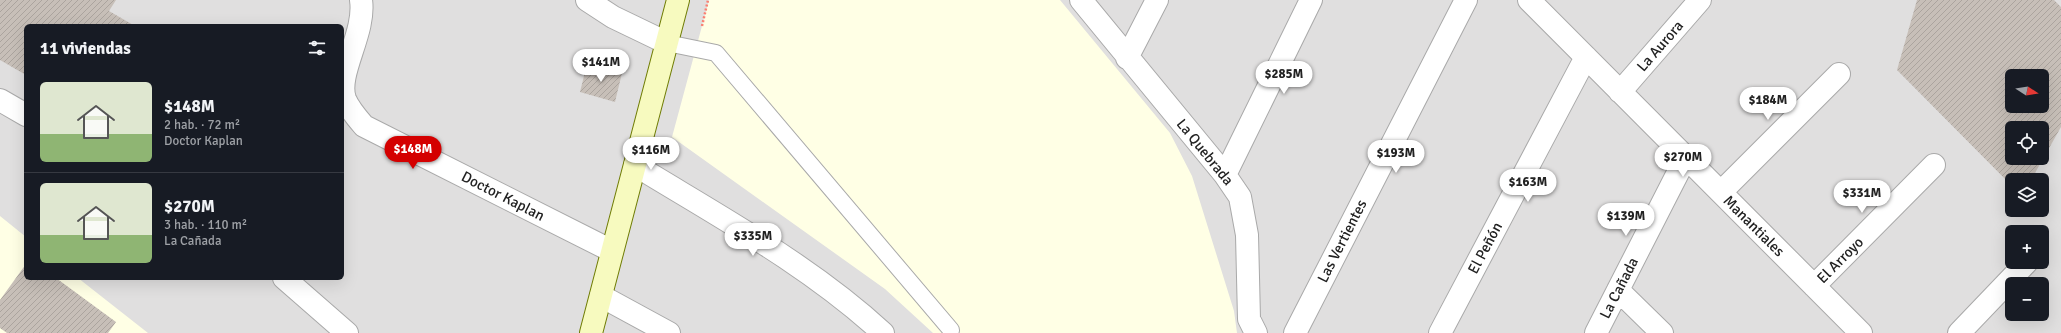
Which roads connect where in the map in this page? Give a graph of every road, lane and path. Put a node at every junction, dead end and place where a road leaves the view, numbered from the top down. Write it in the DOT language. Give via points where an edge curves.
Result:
graph roads {
  1 [pos="361,0"];
  2 [pos="587,0"];
  3 [pos="678,0"];
  4 [pos="1080,0"];
  5 [pos="1158,0"];
  6 [pos="1311,0"];
  7 [pos="1466,0"];
  8 [pos="1529,0"];
  9 [pos="1700,0"];
  10 [pos="667,43"];
  11 [pos="1586,57"];
  12 [pos="1127,58"];
  13 [pos="1839,74"];
  14 [pos="344,78"];
  15 [pos="344,89"];
  16 [pos="1620,92"];
  17 [pos="0,100"];
  18 [pos="24,114"];
  19 [pos="1686,157"];
  20 [pos="635,165"];
  21 [pos="1934,165"];
  22 [pos="1225,175"];
  23 [pos="1721,192"];
  24 [pos="612,251"];
  25 [pos="2020,269"];
  26 [pos="286,280"];
  27 [pos="1814,286"];
  28 [pos="1618,290"];
  29 [pos="601,296"];
  30 [pos="951,330"];
  31 [pos="347,333"];
  32 [pos="591,333"];
  33 [pos="669,333"];
  34 [pos="883,333"];
  35 [pos="1256,333"];
  36 [pos="1295,333"];
  37 [pos="1440,333"];
  38 [pos="1596,333"];
  39 [pos="1662,333"];
  40 [pos="1861,333"];
  41 [pos="1960,333"];
  1 -- 14 [label="street, Doctor Kaplan" via="359,34"];
  2 -- 10 [label="street" via="614,17"];
  3 -- 10 [label="main road"];
  4 -- 12 [label="street, La Quebrada"];
  5 -- 12 [label="street"];
  6 -- 22 [label="street"];
  7 -- 36 [label="street, Las Vertientes"];
  8 -- 11 [label="street, Manantiales"];
  9 -- 16 [label="street, La Aurora"];
  10 -- 20 [label="main road"];
  10 -- 30 [label="lane" via="716,53"];
  11 -- 16 [label="street, Manantiales"];
  11 -- 37 [label="street, El Peñón"];
  12 -- 22 [label="street, La Quebrada"];
  13 -- 23 [label="street"];
  15 -- 24 [label="street, Doctor Kaplan" via="352,112 364,126"];
  16 -- 19 [label="street, Manantiales"];
  17 -- 18 [label="street"];
  19 -- 23 [label="street, Manantiales"];
  19 -- 28 [label="street, La Cañada"];
  20 -- 24 [label="main road"];
  20 -- 34 [label="street" via="794,262 858,310"];
  21 -- 27 [label="street, El Arroyo"];
  22 -- 35 [label="street, La Quebrada" via="1240,197 1247,234 1249,319"];
  23 -- 27 [label="street, Manantiales"];
  24 -- 29 [label="main road"];
  25 -- 41 [label="street"];
  26 -- 31 [label="street"];
  27 -- 40 [label="street, Manantiales"];
  28 -- 38 [label="street, La Cañada"];
  28 -- 39 [label="street"];
  29 -- 32 [label="main road"];
  29 -- 33 [label="street"];
}
